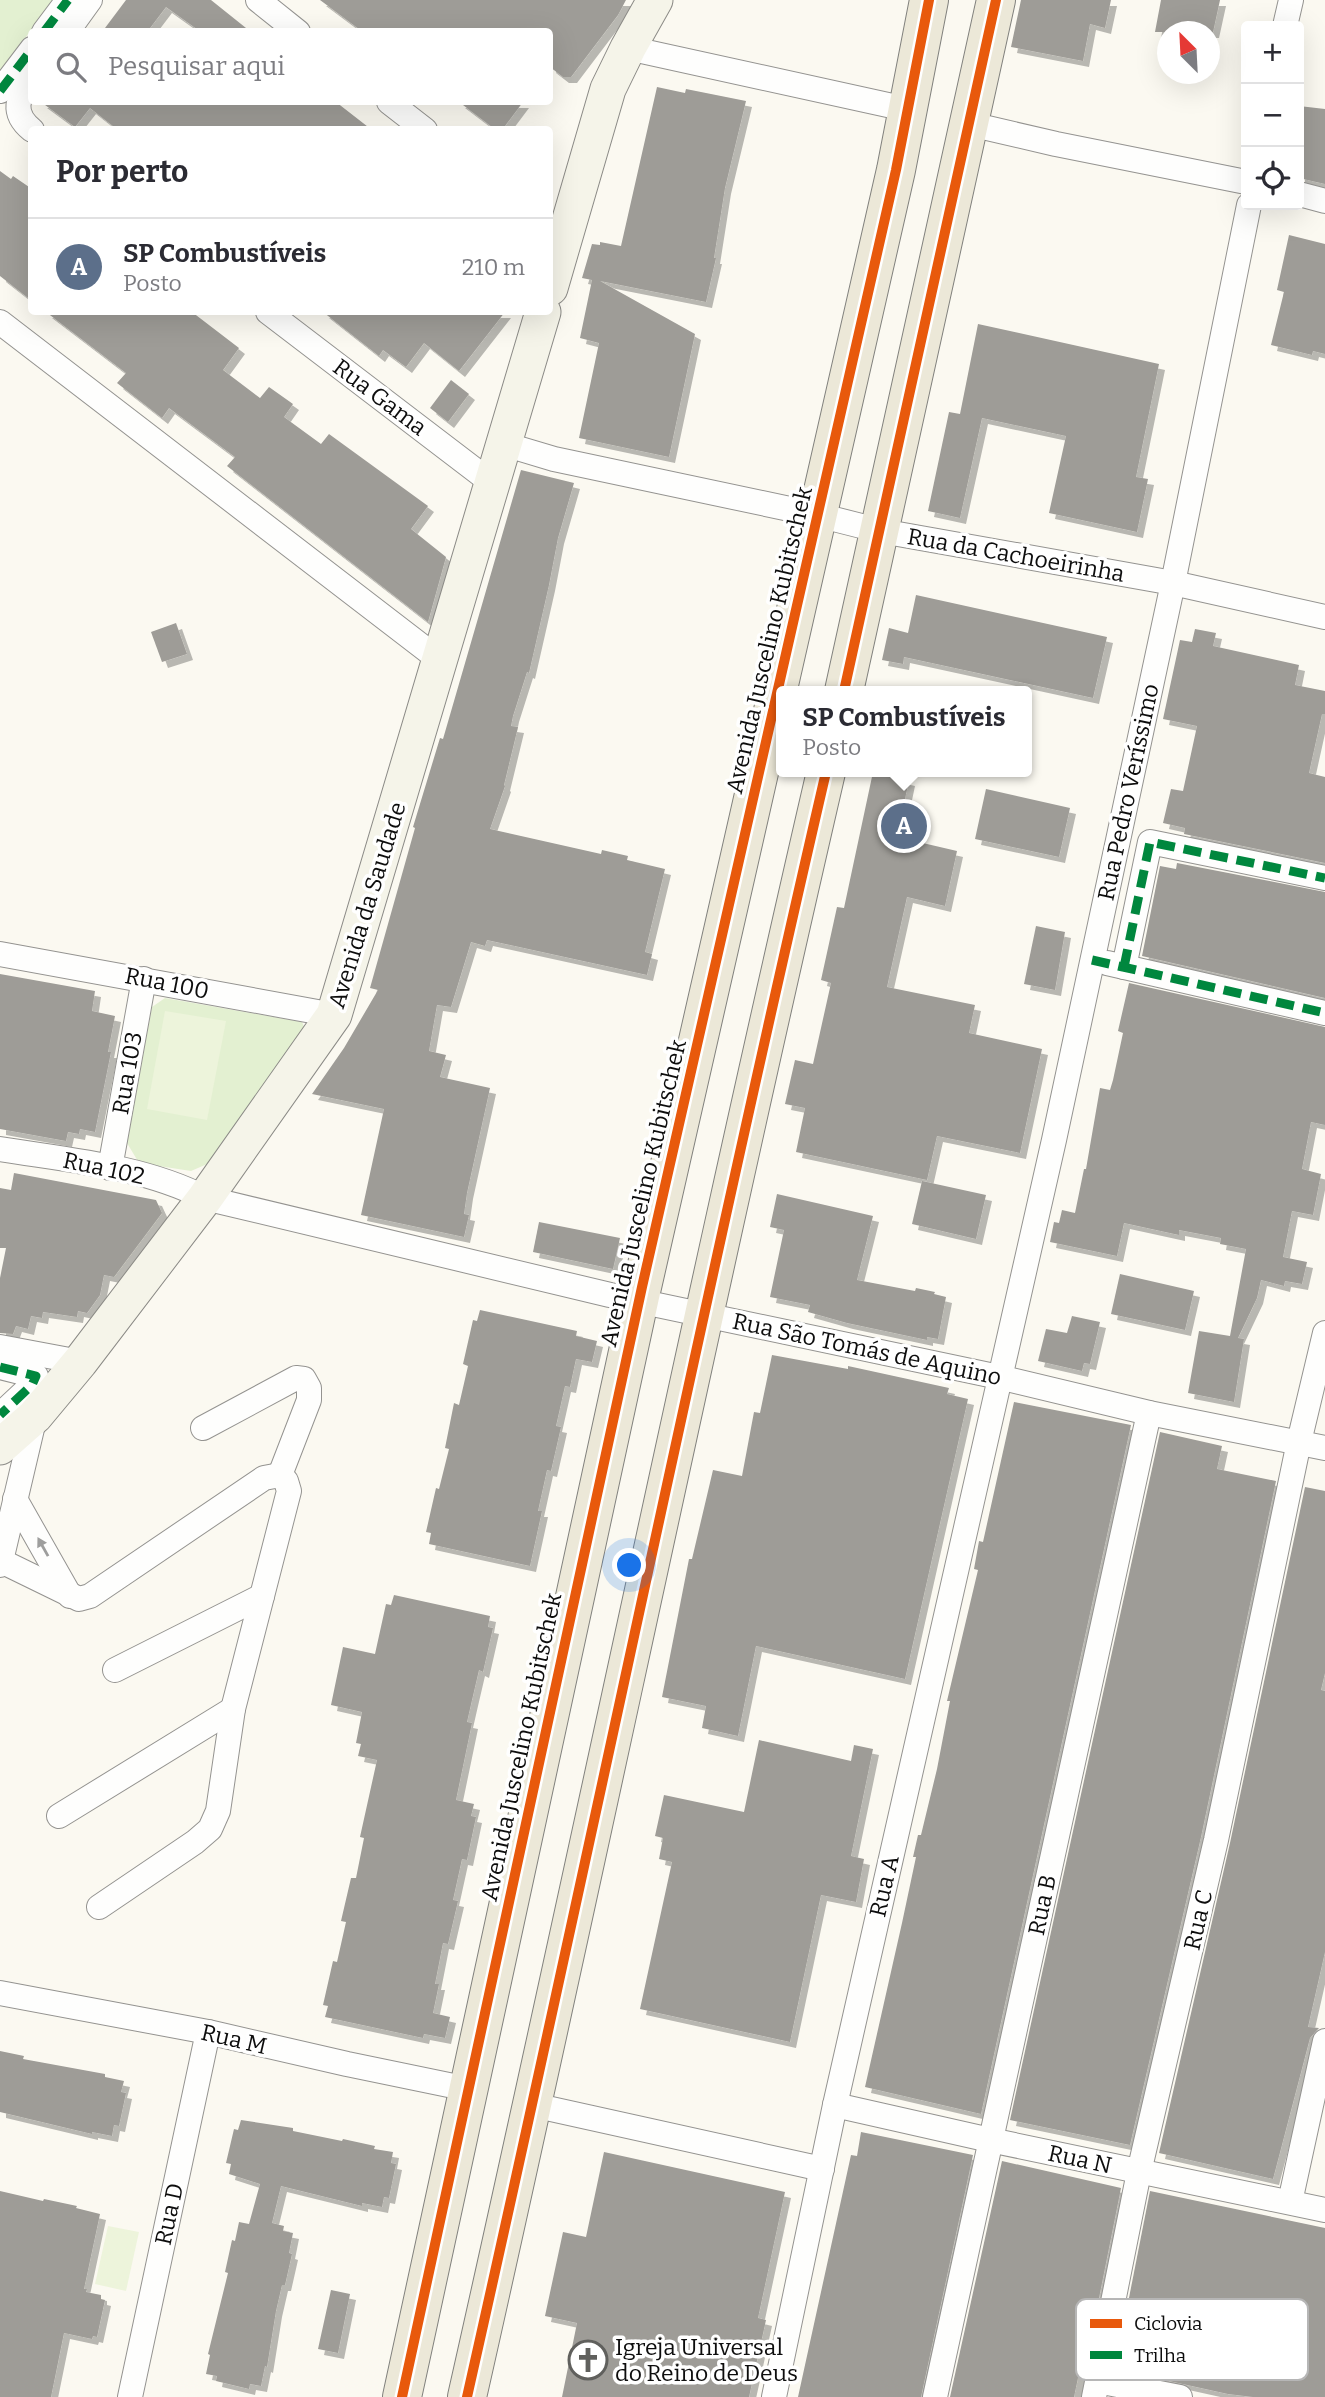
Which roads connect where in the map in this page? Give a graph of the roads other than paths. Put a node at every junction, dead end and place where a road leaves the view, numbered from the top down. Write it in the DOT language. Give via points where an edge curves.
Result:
graph roads {
  1 [pos="68,0"];
  2 [pos="90,0"];
  3 [pos="258,0"];
  4 [pos="655,0"];
  5 [pos="929,0"];
  6 [pos="996,0"];
  7 [pos="1290,0"];
  8 [pos="1286,21"];
  9 [pos="47,28"];
  10 [pos="70,28"];
  11 [pos="293,28"];
  12 [pos="628,48"];
  13 [pos="28,54"];
  14 [pos="28,83"];
  15 [pos="0,91"];
  16 [pos="393,105"];
  17 [pos="906,109"];
  18 [pos="970,124"];
  19 [pos="28,126"];
  20 [pos="420,126"];
  21 [pos="1241,181"];
  22 [pos="1304,195"];
  23 [pos="1325,201"];
  24 [pos="1248,210"];
  25 [pos="557,232"];
  26 [pos="553,264"];
  27 [pos="272,315"];
  28 [pos="542,315"];
  29 [pos="0,322"];
  30 [pos="503,444"];
  31 [pos="492,483"];
  32 [pos="818,515"];
  33 [pos="881,531"];
  34 [pos="1173,583"];
  35 [pos="1325,617"];
  36 [pos="441,661"];
  37 [pos="779,686"];
  38 [pos="845,686"];
  39 [pos="776,699"];
  40 [pos="825,777"];
  41 [pos="1325,878"];
  42 [pos="0,954"];
  43 [pos="1092,960"];
  44 [pos="1124,967"];
  45 [pos="144,979"];
  46 [pos="1325,1013"];
  47 [pos="334,1015"];
  48 [pos="0,1149"];
  49 [pos="110,1168"];
  50 [pos="205,1198"];
  51 [pos="639,1301"];
  52 [pos="703,1314"];
  53 [pos="1325,1332"];
  54 [pos="0,1347"];
  55 [pos="80,1362"];
  56 [pos="0,1367"];
  57 [pos="999,1377"];
  58 [pos="1149,1413"];
  59 [pos="0,1415"];
  60 [pos="35,1416"];
  61 [pos="203,1428"];
  62 [pos="1299,1442"];
  63 [pos="0,1447"];
  64 [pos="1325,1447"];
  65 [pos="280,1475"];
  66 [pos="15,1499"];
  67 [pos="0,1563"];
  68 [pos="70,1596"];
  69 [pos="262,1596"];
  70 [pos="115,1670"];
  71 [pos="233,1709"];
  72 [pos="59,1816"];
  73 [pos="99,1907"];
  74 [pos="0,1993"];
  75 [pos="208,2032"];
  76 [pos="1325,2042"];
  77 [pos="468,2089"];
  78 [pos="533,2105"];
  79 [pos="835,2105"];
  80 [pos="990,2140"];
  81 [pos="822,2169"];
  82 [pos="1139,2172"];
  83 [pos="1290,2202"];
  84 [pos="1325,2210"];
  85 [pos="1113,2299"];
  86 [pos="1095,2389"];
  87 [pos="130,2397"];
  88 [pos="402,2397"];
  89 [pos="467,2397"];
  90 [pos="774,2397"];
  91 [pos="935,2397"];
  92 [pos="1180,2397"];
  1 -- 9 [label="street"];
  2 -- 10 [label="street"];
  3 -- 11 [label="street"];
  4 -- 12 [label="street"];
  5 -- 17 [label="main road, Avenida Juscelino Kubitschek"];
  6 -- 18 [label="main road"];
  7 -- 8 [label="street"];
  12 -- 17 [label="street"];
  12 -- 25 [label="street" via="608,89"];
  13 -- 15 [label="street"];
  14 -- 19 [label="street" via="17,108"];
  16 -- 20 [label="street"];
  17 -- 32 [label="main road, Avenida Juscelino Kubitschek"];
  18 -- 21 [label="street"];
  18 -- 33 [label="main road"];
  22 -- 23 [label="street"];
  24 -- 34 [label="street, Rua Pedro Veríssimo"];
  25 -- 26 [label="street"];
  27 -- 31 [label="street, Rua Gama"];
  28 -- 30 [label="street, Avenida da Saudade"];
  29 -- 36 [label="street"];
  30 -- 31 [label="street, Avenida da Saudade"];
  30 -- 32 [label="street, Rua da Cachoeirinha"];
  31 -- 36 [label="street, Avenida da Saudade"];
  32 -- 33 [label="street, Rua da Cachoeirinha"];
  32 -- 37 [label="main road, Avenida Juscelino Kubitschek"];
  33 -- 34 [label="street, Rua da Cachoeirinha"];
  33 -- 38 [label="main road"];
  34 -- 35 [label="street, Rua da Cachoeirinha"];
  34 -- 43 [label="street, Rua Pedro Veríssimo"];
  36 -- 47 [label="street, Avenida da Saudade"];
  39 -- 51 [label="main road, Avenida Juscelino Kubitschek"];
  40 -- 52 [label="main road"];
  41 -- 44 [label="street" via="1150,842"];
  42 -- 45 [label="street, Rua 100"];
  43 -- 44 [label="street"];
  43 -- 57 [label="street, Rua Pedro Veríssimo"];
  44 -- 46 [label="street"];
  45 -- 47 [label="street, Rua 100"];
  45 -- 49 [label="street, Rua 103"];
  47 -- 50 [label="street, Avenida da Saudade"];
  48 -- 49 [label="street, Rua 102"];
  49 -- 50 [label="street, Rua 102" via="180,1185"];
  50 -- 51 [label="street, Rua São Tomás de Aquino"];
  50 -- 55 [label="street, Avenida da Saudade"];
  51 -- 52 [label="street, Rua São Tomás de Aquino"];
  51 -- 77 [label="main road, Avenida Juscelino Kubitschek"];
  52 -- 57 [label="street, Rua São Tomás de Aquino"];
  52 -- 78 [label="main road"];
  53 -- 62 [label="street, Rua C"];
  54 -- 55 [label="street"];
  55 -- 60 [label="street, Avenida da Saudade"];
  56 -- 59 [label="street" via="36,1376"];
  57 -- 58 [label="street, Rua São Tomás de Aquino"];
  57 -- 79 [label="street, Rua A"];
  58 -- 62 [label="street, Rua São Tomás de Aquino"];
  58 -- 80 [label="street, Rua B"];
  60 -- 63 [label="street, Avenida da Saudade"];
  60 -- 66 [label="street"];
  61 -- 65 [label="street" via="296,1378 304,1379 309,1400"];
  62 -- 64 [label="street, Rua São Tomás de Aquino"];
  62 -- 82 [label="street, Rua C" via="1216,1840"];
  65 -- 68 [label="street" via="264,1478 90,1595"];
  65 -- 69 [label="street" via="289,1491"];
  66 -- 67 [label="street"];
  68 -- 66 [label="street, one-way"];
  67 -- 68 [label="street"];
  69 -- 70 [label="street"];
  69 -- 71 [label="street"];
  71 -- 72 [label="street"];
  71 -- 73 [label="street" via="218,1811 210,1829"];
  74 -- 75 [label="street, Rua M"];
  75 -- 77 [label="street, Rua M"];
  75 -- 87 [label="street, Rua D"];
  76 -- 83 [label="street"];
  77 -- 88 [label="main road, Avenida Juscelino Kubitschek"];
  78 -- 81 [label="street"];
  78 -- 89 [label="main road"];
  79 -- 80 [label="street, Rua N"];
  79 -- 81 [label="street, Rua A"];
  80 -- 82 [label="street, Rua N"];
  80 -- 91 [label="street, Rua B"];
  81 -- 90 [label="street, Rua A"];
  82 -- 83 [label="street, Rua N"];
  82 -- 85 [label="street, Rua C"];
  83 -- 84 [label="street, Rua N"];
  86 -- 92 [label="street"];
}
